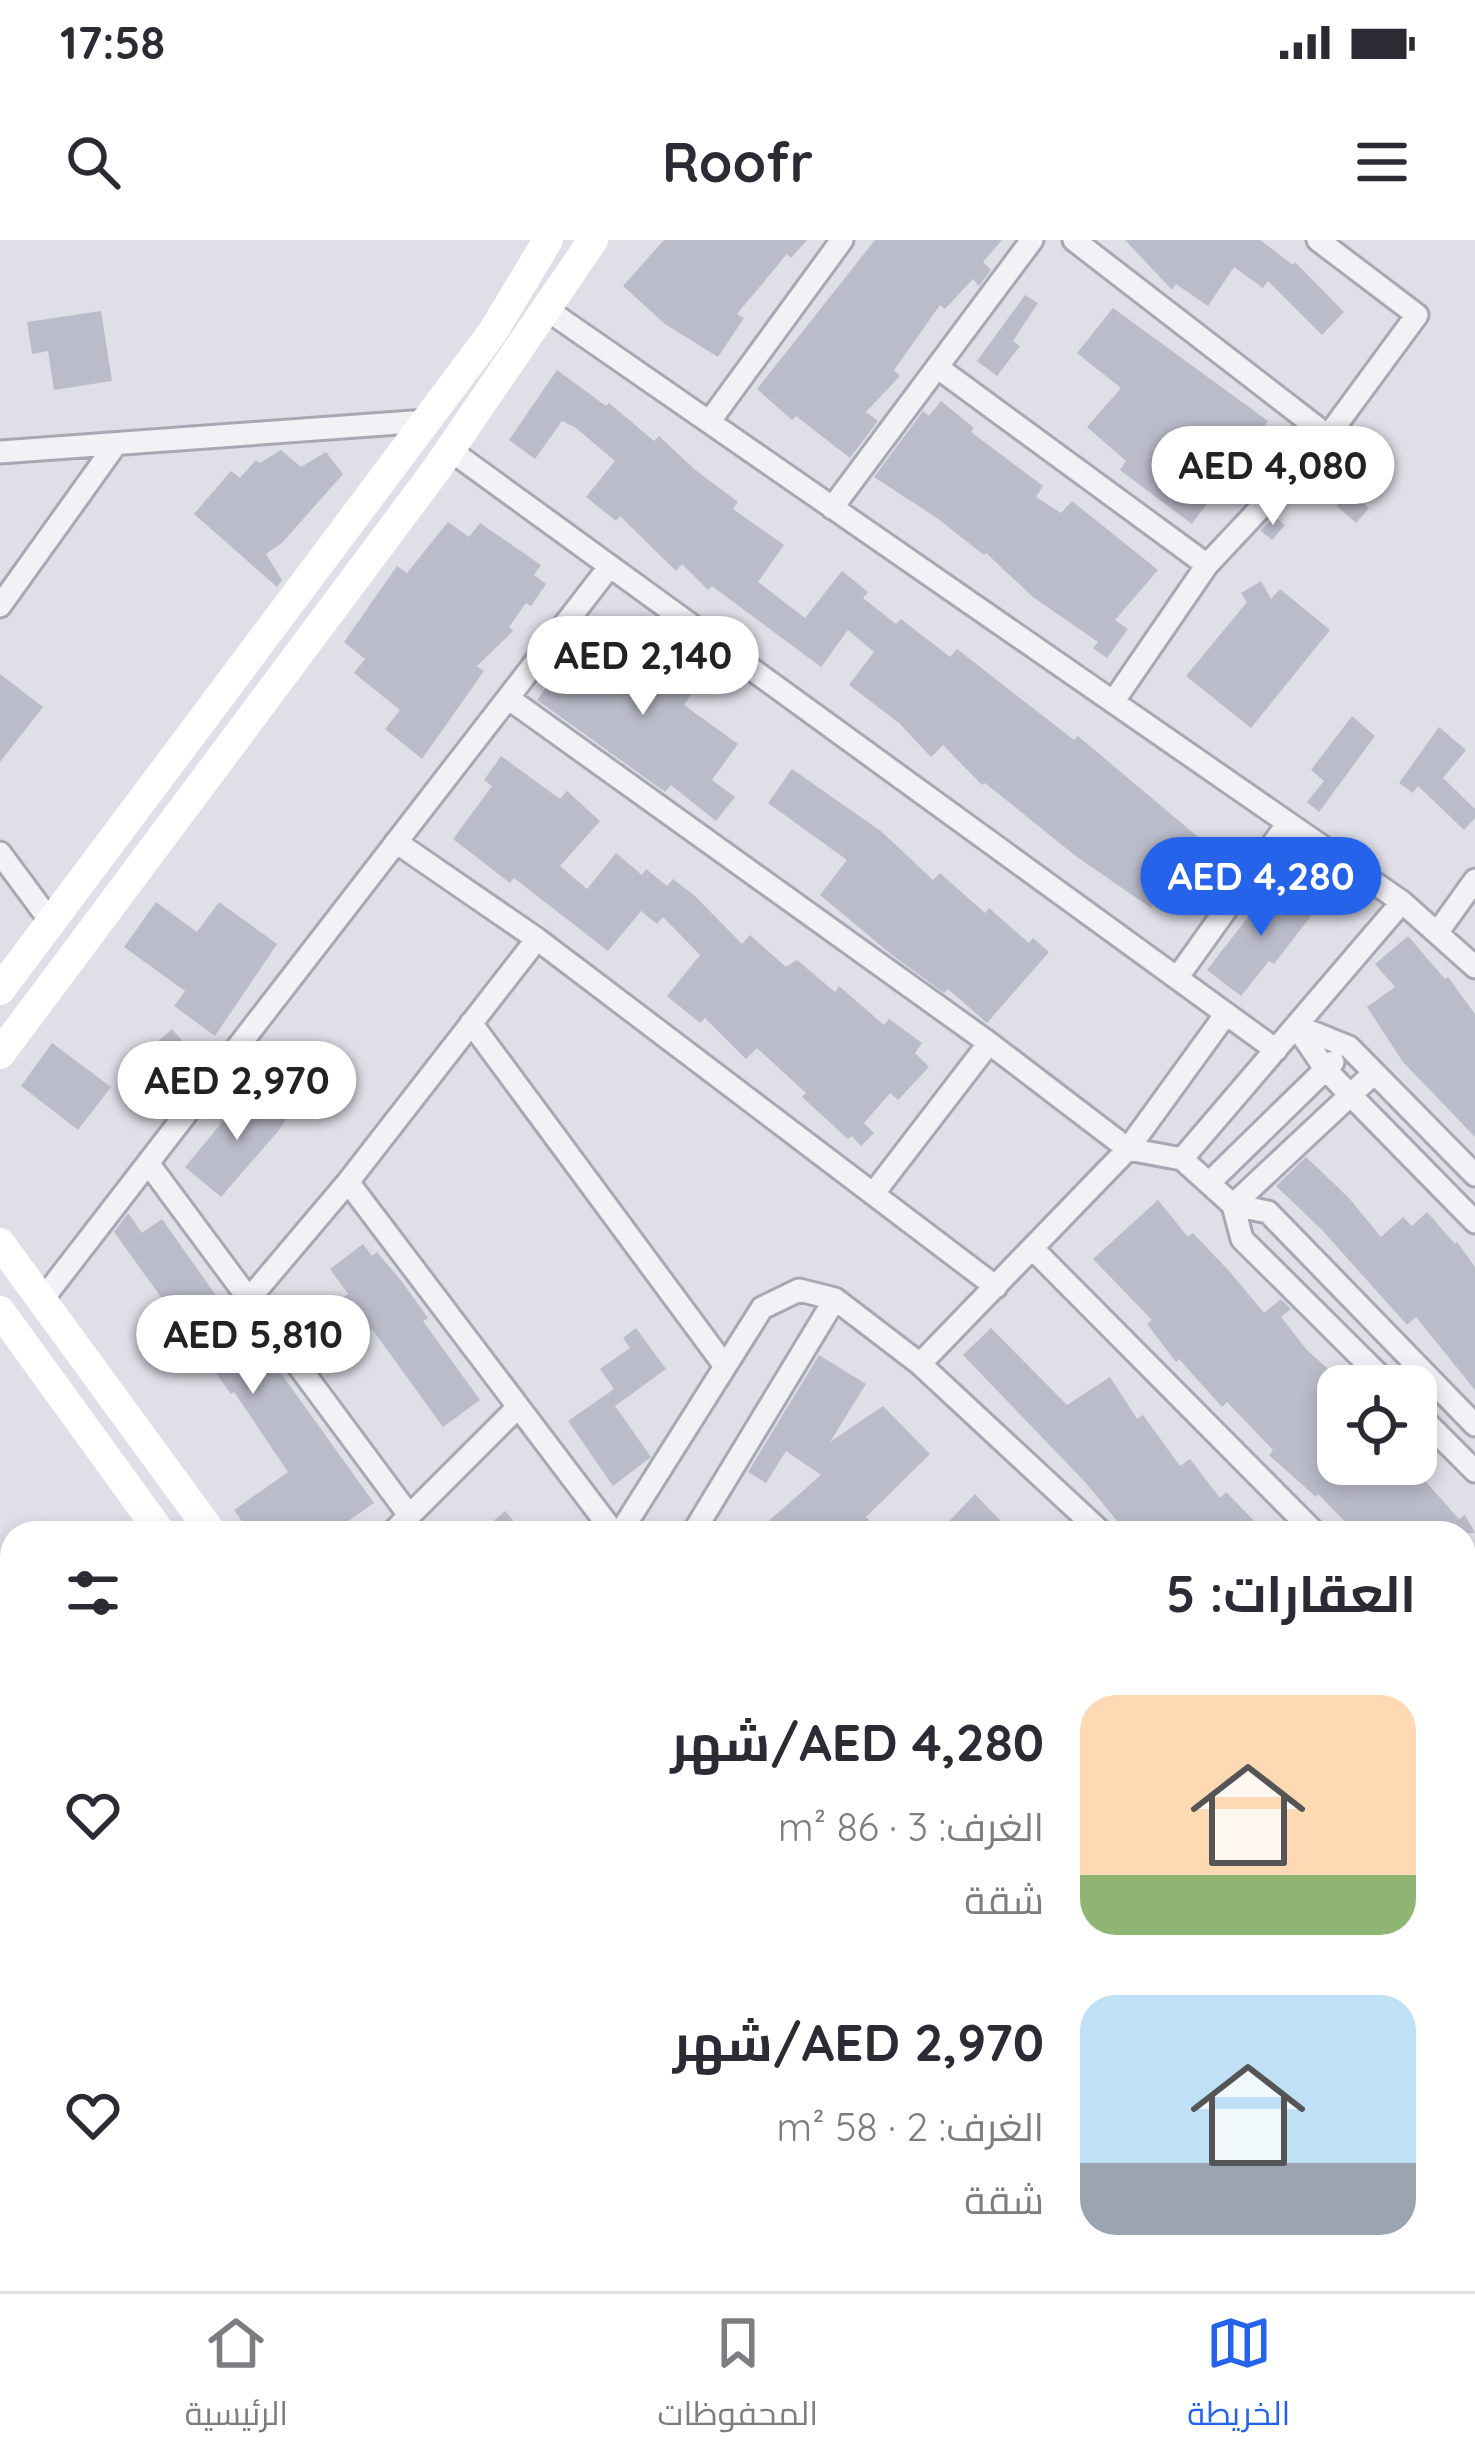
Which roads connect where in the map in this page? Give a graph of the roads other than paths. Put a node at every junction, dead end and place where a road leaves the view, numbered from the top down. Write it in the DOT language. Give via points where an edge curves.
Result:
graph roads {
  1 [pos="548,240"];
  2 [pos="593,240"];
  3 [pos="842,240"];
  4 [pos="1032,240"];
  5 [pos="1074,240"];
  6 [pos="1318,240"];
  7 [pos="546,309"];
  8 [pos="937,368"];
  9 [pos="427,421"];
  10 [pos="709,422"];
  11 [pos="1328,436"];
  12 [pos="116,444"];
  13 [pos="450,450"];
  14 [pos="0,452"];
  15 [pos="832,508"];
  16 [pos="1207,565"];
  17 [pos="610,566"];
  18 [pos="0,606"];
  19 [pos="508,698"];
  20 [pos="1113,702"];
  21 [pos="1288,824"];
  22 [pos="397,842"];
  23 [pos="0,853"];
  24 [pos="1475,880"];
  25 [pos="1402,902"];
  26 [pos="51,922"];
  27 [pos="1437,933"];
  28 [pos="537,939"];
  29 [pos="1475,967"];
  30 [pos="1177,978"];
  31 [pos="0,990"];
  32 [pos="1226,1014"];
  33 [pos="471,1023"];
  34 [pos="1296,1026"];
  35 [pos="988,1043"];
  36 [pos="1349,1047"];
  37 [pos="1276,1050"];
  38 [pos="0,1054"];
  39 [pos="1325,1070"];
  40 [pos="1374,1072"];
  41 [pos="1349,1094"];
  42 [pos="1128,1149"];
  43 [pos="1182,1159"];
  44 [pos="148,1163"];
  45 [pos="1475,1175"];
  46 [pos="348,1182"];
  47 [pos="1209,1184"];
  48 [pos="873,1194"];
  49 [pos="1233,1205"];
  50 [pos="1475,1222"];
  51 [pos="0,1243"];
  52 [pos="1033,1249"];
  53 [pos="996,1287"];
  54 [pos="249,1299"];
  55 [pos="835,1299"];
  56 [pos="42,1300"];
  57 [pos="0,1311"];
  58 [pos="920,1364"];
  59 [pos="1369,1365"];
  60 [pos="725,1366"];
  61 [pos="518,1407"];
  62 [pos="1475,1425"];
  63 [pos="1437,1433"];
  64 [pos="1475,1471"];
  65 [pos="409,1515"];
  66 [pos="152,1521"];
  67 [pos="203,1521"];
  68 [pos="403,1521"];
  69 [pos="608,1521"];
  70 [pos="625,1521"];
  71 [pos="700,1521"];
  72 [pos="1089,1521"];
  73 [pos="1303,1521"];
  1 -- 9 [label="street"];
  2 -- 7 [label="street"];
  3 -- 10 [label="street"];
  4 -- 8 [label="street"];
  5 -- 11 [label="street"];
  6 -- 11 [label="street" via="1417,315"];
  7 -- 10 [label="street"];
  7 -- 13 [label="street"];
  8 -- 15 [label="street"];
  8 -- 16 [label="street"];
  9 -- 12 [label="street"];
  9 -- 26 [label="street"];
  10 -- 15 [label="street"];
  11 -- 16 [label="street"];
  12 -- 14 [label="street"];
  12 -- 18 [label="street"];
  13 -- 17 [label="street"];
  13 -- 38 [label="street"];
  15 -- 20 [label="street"];
  16 -- 20 [label="street"];
  17 -- 19 [label="street"];
  17 -- 30 [label="street"];
  19 -- 22 [label="street"];
  19 -- 35 [label="street"];
  20 -- 21 [label="street"];
  21 -- 25 [label="street"];
  21 -- 30 [label="street"];
  22 -- 28 [label="street"];
  22 -- 44 [label="street"];
  23 -- 26 [label="street"];
  24 -- 27 [label="street"];
  25 -- 27 [label="street"];
  25 -- 34 [label="street"];
  26 -- 31 [label="street"];
  27 -- 29 [label="street"];
  28 -- 33 [label="street"];
  28 -- 48 [label="street"];
  30 -- 32 [label="street"];
  32 -- 37 [label="street"];
  32 -- 42 [label="street"];
  33 -- 46 [label="street"];
  33 -- 60 [label="street"];
  34 -- 36 [label="street"];
  34 -- 37 [label="street"];
  34 -- 39 [label="street"];
  35 -- 42 [label="street"];
  35 -- 48 [label="street"];
  36 -- 39 [label="street"];
  36 -- 40 [label="street"];
  37 -- 43 [label="street"];
  39 -- 41 [label="street"];
  39 -- 47 [label="street"];
  40 -- 41 [label="street"];
  40 -- 45 [label="street"];
  41 -- 49 [label="street"];
  41 -- 50 [label="street"];
  42 -- 43 [label="street"];
  42 -- 52 [label="street"];
  43 -- 47 [label="street"];
  44 -- 54 [label="street"];
  44 -- 56 [label="street"];
  46 -- 54 [label="street"];
  46 -- 61 [label="street"];
  47 -- 49 [label="street"];
  48 -- 53 [label="street"];
  49 -- 59 [label="street" via="1242,1239"];
  49 -- 62 [label="street" via="1268,1212"];
  51 -- 56 [label="street"];
  52 -- 53 [label="street"];
  52 -- 73 [label="street"];
  53 -- 58 [label="street"];
  54 -- 65 [label="street"];
  55 -- 58 [label="street"];
  55 -- 60 [label="street" via="800,1290 762,1309"];
  55 -- 71 [label="street"];
  56 -- 67 [label="street"];
  57 -- 66 [label="street"];
  58 -- 72 [label="street"];
  60 -- 70 [label="street"];
  61 -- 65 [label="street"];
  61 -- 69 [label="street"];
  63 -- 64 [label="street"];
  65 -- 68 [label="street"];
}
